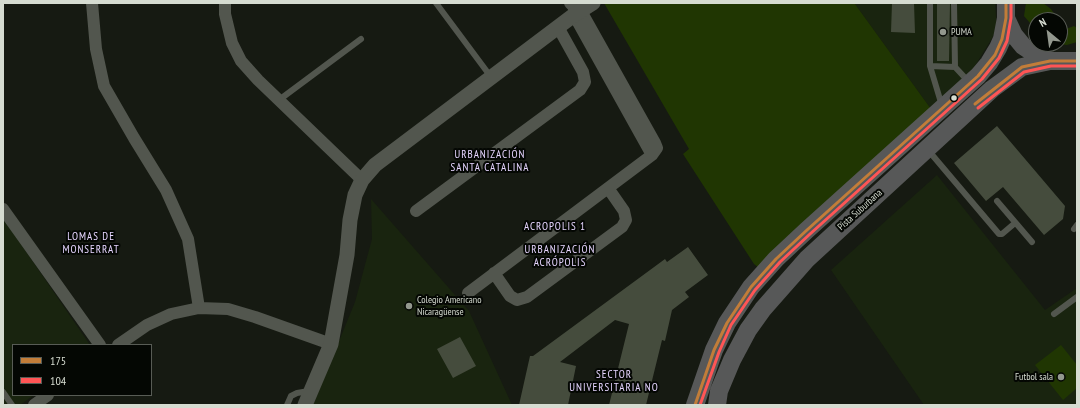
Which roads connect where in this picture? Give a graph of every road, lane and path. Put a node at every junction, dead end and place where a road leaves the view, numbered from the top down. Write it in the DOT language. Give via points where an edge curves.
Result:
graph roads {
  1 [pos="92,3"];
  2 [pos="225,3"];
  3 [pos="436,3"];
  4 [pos="930,3"];
  5 [pos="954,3"];
  6 [pos="578,8"];
  7 [pos="1006,11"];
  8 [pos="558,27"];
  9 [pos="361,38"];
  10 [pos="1077,60"];
  11 [pos="1050,61"];
  12 [pos="930,66"];
  13 [pos="955,67"];
  14 [pos="491,77"];
  15 [pos="970,83"];
  16 [pos="279,100"];
  17 [pos="942,108"];
  18 [pos="927,149"];
  19 [pos="362,180"];
  20 [pos="608,188"];
  21 [pos="997,200"];
  22 [pos="3,209"];
  23 [pos="416,211"];
  24 [pos="1015,223"];
  25 [pos="1032,242"];
  26 [pos="494,273"];
  27 [pos="468,293"];
  28 [pos="1077,297"];
  29 [pos="199,308"];
  30 [pos="1054,314"];
  31 [pos="99,344"];
  32 [pos="119,344"];
  33 [pos="331,344"];
  34 [pos="311,391"];
  35 [pos="3,392"];
  36 [pos="47,396"];
  37 [pos="12,405"];
  38 [pos="34,405"];
  39 [pos="287,405"];
  40 [pos="305,405"];
  41 [pos="695,405"];
  42 [pos="717,405"];
  1 -- 29 [label="street" via="96,49 104,86 166,190 188,239"];
  2 -- 16 [label="street" via="232,43 241,61"];
  3 -- 14 [label="lane"];
  4 -- 12 [label="lane"];
  5 -- 13 [label="lane"];
  6 -- 8 [label="street"];
  6 -- 20 [label="street" via="652,155"];
  7 -- 11 [label="main road" via="1014,35 1023,46"];
  7 -- 15 [label="main road" via="1002,39 995,55"];
  8 -- 14 [label="street"];
  8 -- 23 [label="street" via="583,72 585,82 580,90"];
  9 -- 16 [label="lane"];
  10 -- 11 [label="main road, Pista Suburbana"];
  11 -- 18 [label="main road, Pista Suburbana" via="1016,71 992,89"];
  12 -- 13 [label="lane"];
  12 -- 17 [label="lane"];
  13 -- 15 [label="lane"];
  14 -- 19 [label="street" via="375,164"];
  15 -- 17 [label="main road"];
  16 -- 19 [label="street"];
  17 -- 41 [label="main road" via="776,259 751,287 714,350"];
  18 -- 24 [label="lane" via="999,234"];
  18 -- 42 [label="main road, Pista Suburbana" via="807,259 763,309 732,360 719,391"];
  19 -- 33 [label="street" via="355,195 350,220 347,255"];
  20 -- 26 [label="street"];
  20 -- 26 [label="street" via="624,211 626,220 622,227 526,297 517,300 510,296"];
  21 -- 24 [label="lane"];
  22 -- 31 [label="street"];
  24 -- 25 [label="lane"];
  26 -- 27 [label="street"];
  28 -- 30 [label="lane"];
  29 -- 32 [label="street" via="171,314 147,325"];
  29 -- 33 [label="street" via="228,309"];
  33 -- 34 [label="street"];
  34 -- 39 [label="lane" via="291,396"];
  34 -- 40 [label="street"];
  35 -- 37 [label="lane"];
  36 -- 38 [label="street"];
}
